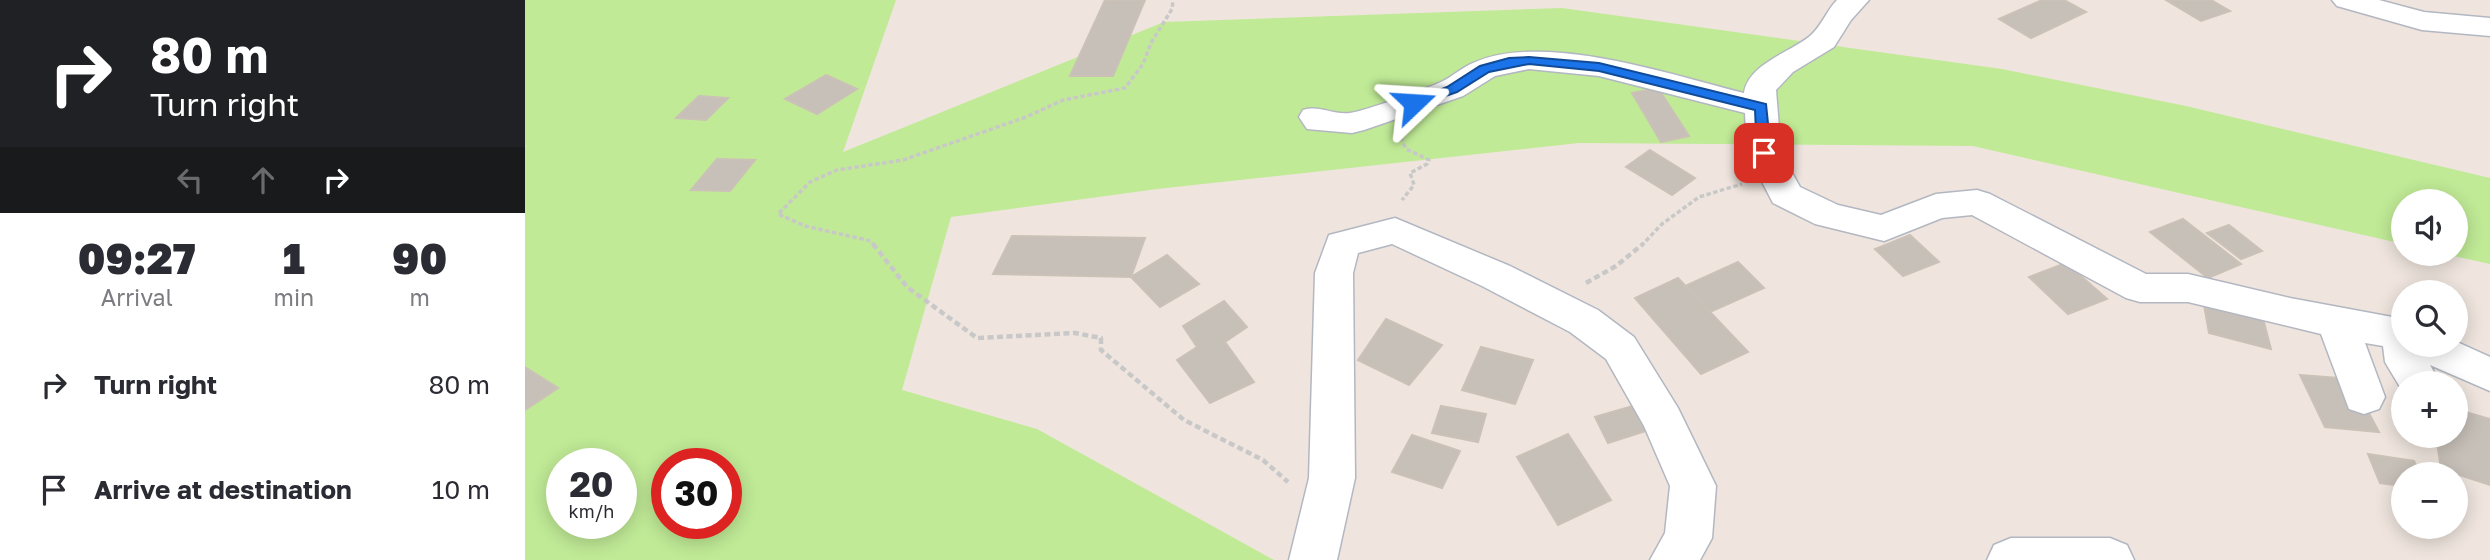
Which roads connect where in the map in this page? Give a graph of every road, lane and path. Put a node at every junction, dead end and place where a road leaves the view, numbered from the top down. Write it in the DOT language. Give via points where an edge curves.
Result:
graph roads {
  1 [pos="1173,0"];
  2 [pos="1854,0"];
  3 [pos="2347,0"];
  4 [pos="2490,27"];
  5 [pos="1761,107"];
  6 [pos="1374,115"];
  7 [pos="1315,117"];
  8 [pos="1777,175"];
  9 [pos="1395,231"];
  10 [pos="1550,303"];
  11 [pos="2337,322"];
  12 [pos="2391,334"];
  13 [pos="2451,357"];
  14 [pos="2490,375"];
  15 [pos="2364,397"];
  16 [pos="1317,544"];
  17 [pos="1674,560"];
  18 [pos="2011,560"];
  19 [pos="2110,560"];
  1 -- 16 [label="path" via="1143,64 1125,88 1063,100 903,160 837,170 810,181 778,214 805,226 871,242 907,288 977,338 1075,333 1101,338 1101,350 1184,420 1263,460 1290,485"];
  2 -- 5 [label="street" via="1823,41 1782,65 1760,89"];
  3 -- 4 [label="street" via="2422,20"];
  5 -- 6 [label="street" via="1599,67 1529,60 1485,69 1452,89"];
  5 -- 8 [label="street" via="1764,153"];
  6 -- 7 [label="street" via="1352,123 1319,122"];
  6 -- 9 [label="path" via="1395,125 1406,149 1429,160 1410,173 1413,186 1397,206 1404,225"];
  8 -- 10 [label="path" via="1699,197 1616,266"];
  8 -- 11 [label="street" via="1786,195 1828,215 1884,228 1936,206 1977,202 2140,288 2188,288"];
  9 -- 10 [label="street"];
  9 -- 16 [label="street" via="1342,244 1333,273 1332,478"];
  10 -- 17 [label="street" via="1620,348 1663,420 1693,486 1688,538"];
  11 -- 12 [label="street"];
  11 -- 15 [label="street"];
  13 -- 14 [label="street"];
  18 -- 19 [label="street"];
}
